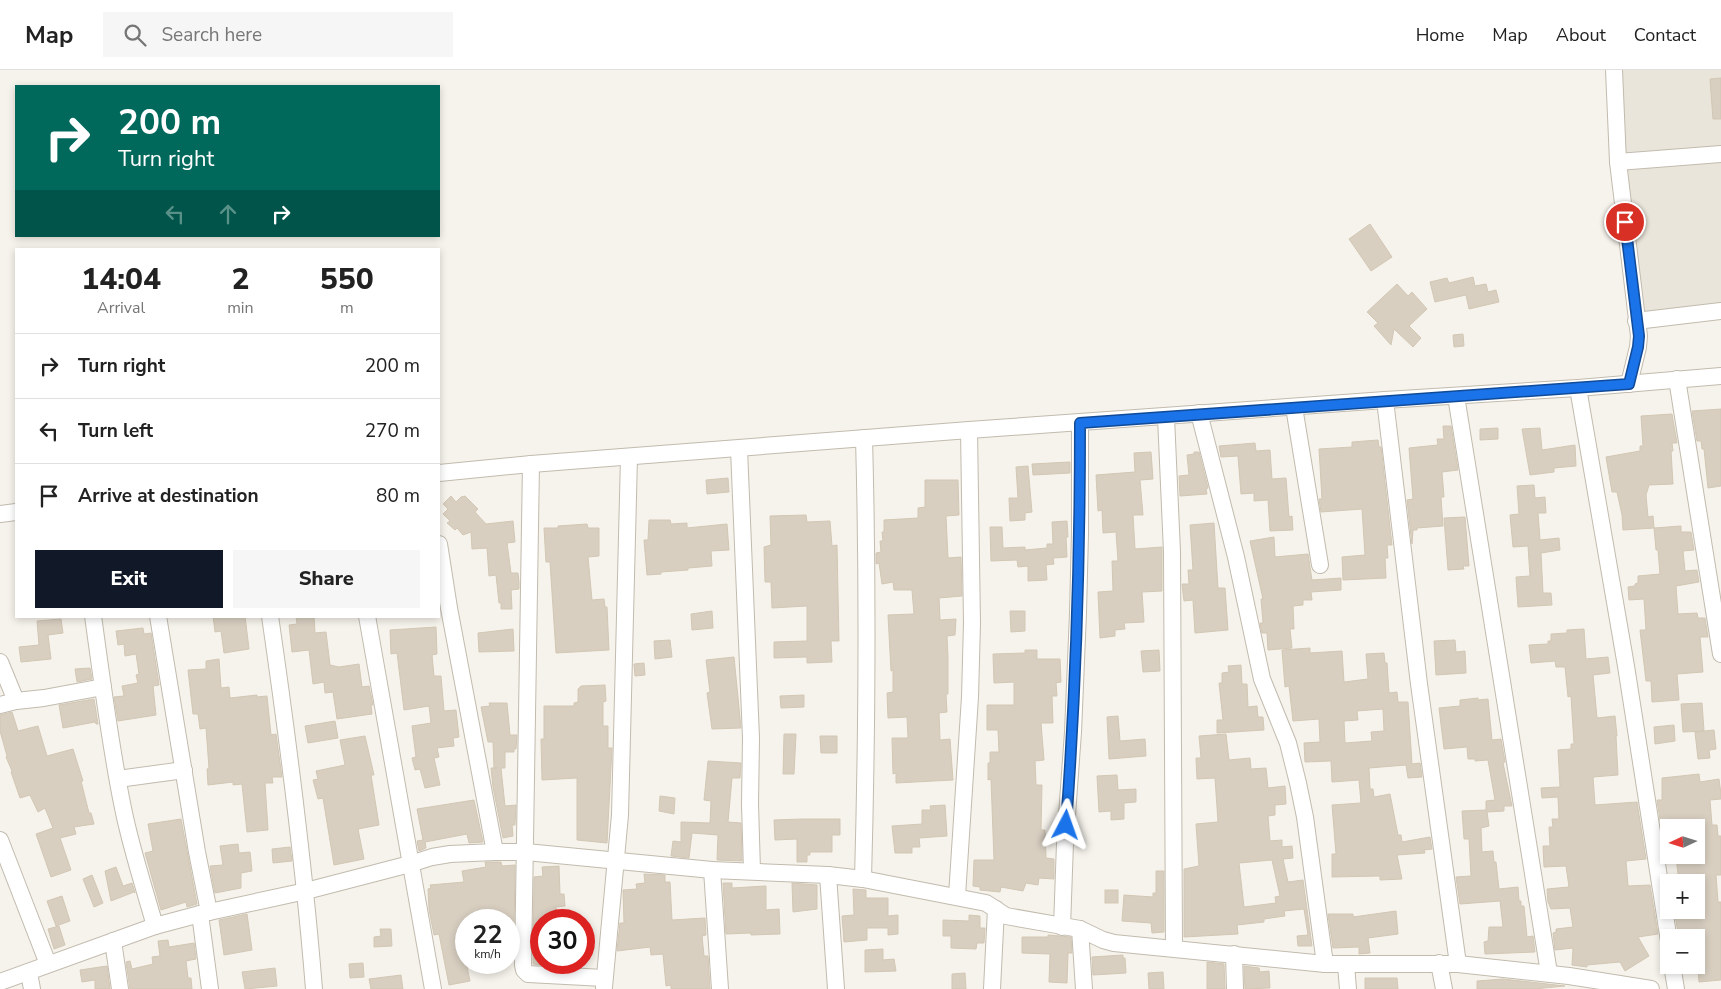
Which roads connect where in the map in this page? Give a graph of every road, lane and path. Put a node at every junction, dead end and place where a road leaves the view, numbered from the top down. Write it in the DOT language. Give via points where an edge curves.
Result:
graph roads {
  1 [pos="1614,70"];
  2 [pos="1721,154"];
  3 [pos="1618,162"];
  4 [pos="1721,311"];
  5 [pos="1636,321"];
  6 [pos="1721,376"];
  7 [pos="1677,379"];
  8 [pos="1629,384"];
  9 [pos="1578,388"];
  10 [pos="1456,396"];
  11 [pos="1385,400"];
  12 [pos="1294,407"];
  13 [pos="1199,413"];
  14 [pos="1166,417"];
  15 [pos="1080,423"];
  16 [pos="970,430"];
  17 [pos="864,438"];
  18 [pos="739,449"];
  19 [pos="629,458"];
  20 [pos="531,464"];
  21 [pos="440,473"];
  22 [pos="15,512"];
  23 [pos="0,514"];
  24 [pos="440,550"];
  25 [pos="1320,565"];
  26 [pos="93,618"];
  27 [pos="158,618"];
  28 [pos="270,618"];
  29 [pos="367,618"];
  30 [pos="1721,654"];
  31 [pos="0,662"];
  32 [pos="103,687"];
  33 [pos="8,703"];
  34 [pos="184,770"];
  35 [pos="118,778"];
  36 [pos="0,840"];
  37 [pos="495,852"];
  38 [pos="526,852"];
  39 [pos="616,862"];
  40 [pos="410,864"];
  41 [pos="712,870"];
  42 [pos="752,871"];
  43 [pos="828,875"];
  44 [pos="863,879"];
  45 [pos="306,892"];
  46 [pos="957,896"];
  47 [pos="996,908"];
  48 [pos="204,913"];
  49 [pos="155,926"];
  50 [pos="1062,927"];
  51 [pos="1080,929"];
  52 [pos="1667,929"];
  53 [pos="113,941"];
  54 [pos="1174,948"];
  55 [pos="1234,954"];
  56 [pos="1439,963"];
  57 [pos="48,964"];
  58 [pos="1325,964"];
  59 [pos="1346,964"];
  60 [pos="1458,964"];
  61 [pos="29,973"];
  62 [pos="1549,973"];
  63 [pos="1674,974"];
  64 [pos="0,982"];
  65 [pos="552,982"];
  66 [pos="1570,982"];
  67 [pos="604,983"];
  68 [pos="32,989"];
  69 [pos="120,989"];
  70 [pos="210,989"];
  71 [pos="314,989"];
  72 [pos="433,989"];
  73 [pos="720,989"];
  74 [pos="836,989"];
  75 [pos="992,989"];
  76 [pos="1084,989"];
  77 [pos="1235,989"];
  78 [pos="1348,989"];
  79 [pos="1444,989"];
  80 [pos="1651,989"];
  81 [pos="1676,989"];
  1 -- 3 [label="street"];
  2 -- 3 [label="street"];
  3 -- 5 [label="street"];
  4 -- 5 [label="street"];
  5 -- 8 [label="street" via="1638,347"];
  6 -- 7 [label="street"];
  7 -- 8 [label="street"];
  7 -- 30 [label="street"];
  8 -- 9 [label="street"];
  9 -- 10 [label="street"];
  9 -- 52 [label="street"];
  10 -- 11 [label="street"];
  10 -- 62 [label="street"];
  11 -- 12 [label="street"];
  11 -- 60 [label="street" via="1420,694"];
  12 -- 13 [label="street"];
  12 -- 25 [label="street"];
  13 -- 14 [label="street"];
  13 -- 58 [label="street" via="1236,557 1262,679 1288,743 1298,783"];
  14 -- 15 [label="street"];
  14 -- 54 [label="street" via="1172,561"];
  15 -- 16 [label="street"];
  15 -- 50 [label="street" via="1078,613"];
  16 -- 17 [label="street"];
  16 -- 46 [label="street" via="970,698"];
  17 -- 18 [label="street"];
  17 -- 44 [label="street" via="867,721"];
  18 -- 19 [label="street"];
  18 -- 42 [label="street" via="750,711"];
  19 -- 20 [label="street"];
  19 -- 39 [label="street"];
  20 -- 21 [label="street"];
  20 -- 38 [label="street"];
  22 -- 23 [label="street"];
  24 -- 37 [label="street"];
  26 -- 32 [label="street"];
  27 -- 34 [label="street"];
  28 -- 45 [label="street"];
  29 -- 40 [label="street"];
  31 -- 33 [label="street"];
  32 -- 33 [label="street"];
  32 -- 35 [label="street"];
  34 -- 35 [label="street"];
  34 -- 48 [label="street"];
  35 -- 49 [label="street" via="132,846"];
  36 -- 57 [label="street"];
  37 -- 38 [label="street"];
  37 -- 40 [label="street" via="450,854"];
  38 -- 39 [label="street"];
  38 -- 65 [label="street" via="524,970"];
  39 -- 41 [label="street"];
  39 -- 67 [label="street"];
  40 -- 45 [label="street"];
  40 -- 72 [label="street"];
  41 -- 42 [label="street"];
  41 -- 73 [label="street"];
  42 -- 43 [label="street"];
  43 -- 44 [label="street"];
  43 -- 74 [label="street"];
  44 -- 46 [label="street"];
  45 -- 48 [label="street"];
  45 -- 71 [label="street"];
  46 -- 47 [label="street"];
  47 -- 50 [label="street" via="1006,916"];
  47 -- 75 [label="street"];
  48 -- 49 [label="street"];
  48 -- 70 [label="street"];
  49 -- 53 [label="street"];
  50 -- 51 [label="street"];
  51 -- 54 [label="street" via="1114,943"];
  51 -- 76 [label="street"];
  53 -- 57 [label="street"];
  53 -- 69 [label="street"];
  54 -- 55 [label="street"];
  55 -- 58 [label="street"];
  55 -- 77 [label="street"];
  56 -- 59 [label="street"];
  56 -- 60 [label="street"];
  56 -- 79 [label="street"];
  57 -- 61 [label="street"];
  58 -- 59 [label="street"];
  59 -- 78 [label="street"];
  60 -- 62 [label="street"];
  61 -- 64 [label="street"];
  61 -- 68 [label="street"];
  62 -- 66 [label="street"];
  63 -- 81 [label="street"];
  65 -- 67 [label="street"];
  66 -- 80 [label="street"];
}
